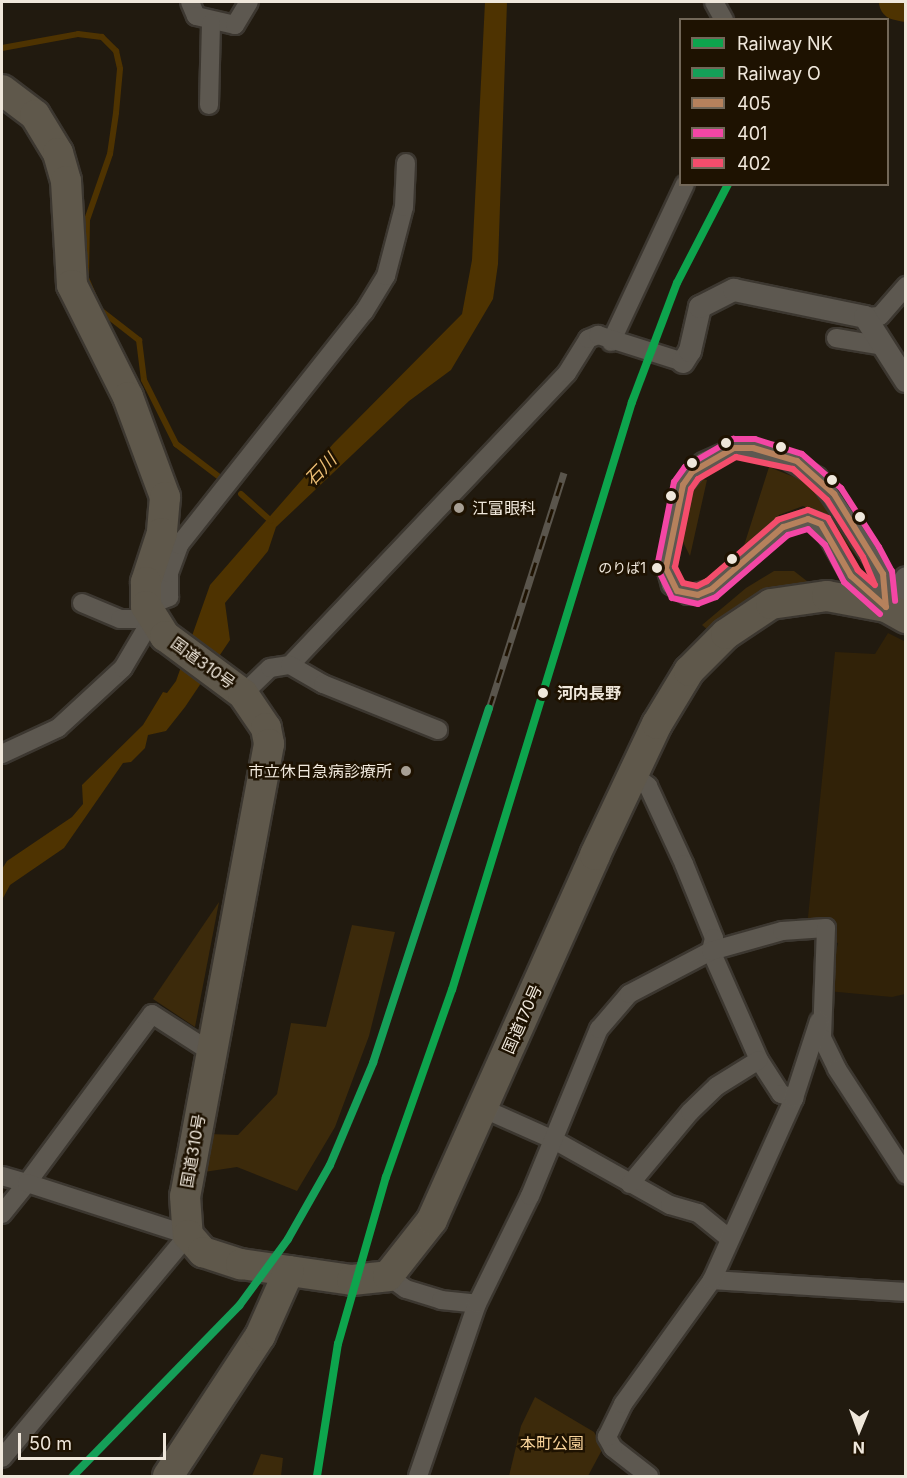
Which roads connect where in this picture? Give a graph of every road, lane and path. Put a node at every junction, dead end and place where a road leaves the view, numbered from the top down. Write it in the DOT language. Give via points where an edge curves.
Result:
graph roads {
  1 [pos="190,2"];
  2 [pos="249,2"];
  3 [pos="714,2"];
  4 [pos="723,18"];
  5 [pos="211,23"];
  6 [pos="2,90"];
  7 [pos="209,105"];
  8 [pos="406,163"];
  9 [pos="684,186"];
  10 [pos="906,286"];
  11 [pos="865,317"];
  12 [pos="836,338"];
  13 [pos="610,342"];
  14 [pos="884,346"];
  15 [pos="683,362"];
  16 [pos="906,381"];
  17 [pos="906,578"];
  18 [pos="82,603"];
  19 [pos="896,613"];
  20 [pos="154,620"];
  21 [pos="290,665"];
  22 [pos="237,688"];
  23 [pos="438,730"];
  24 [pos="2,754"];
  25 [pos="634,775"];
  26 [pos="711,951"];
  27 [pos="822,1010"];
  28 [pos="211,1053"];
  29 [pos="759,1060"];
  30 [pos="794,1098"];
  31 [pos="482,1108"];
  32 [pos="554,1140"];
  33 [pos="906,1175"];
  34 [pos="2,1176"];
  35 [pos="27,1183"];
  36 [pos="630,1184"];
  37 [pos="2,1214"];
  38 [pos="188,1235"];
  39 [pos="728,1237"];
  40 [pos="290,1271"];
  41 [pos="388,1276"];
  42 [pos="712,1280"];
  43 [pos="906,1292"];
  44 [pos="477,1304"];
  45 [pos="5,1447"];
  46 [pos="168,1476"];
  47 [pos="418,1476"];
  48 [pos="649,1476"];
  1 -- 5 [label="street" via="196,16"];
  2 -- 5 [label="street" via="236,25"];
  3 -- 4 [label="street"];
  5 -- 7 [label="street"];
  6 -- 20 [label="highway" via="34,115 58,153 66,181 72,285 128,398 165,497 162,533 146,582"];
  8 -- 20 [label="street" via="404,207 386,276 364,312 179,545 169,573 169,597"];
  9 -- 13 [label="street"];
  10 -- 11 [label="street" via="879,315"];
  11 -- 14 [label="street"];
  11 -- 15 [label="street" via="734,290 700,308 690,351"];
  12 -- 14 [label="street"];
  13 -- 15 [label="street"];
  13 -- 21 [label="street" via="598,335 588,339 567,373"];
  14 -- 16 [label="street"];
  17 -- 19 [label="street"];
  18 -- 20 [label="street" via="120,619"];
  19 -- 19 [label="street" via="851,576 821,524 808,519 783,527 712,589 698,595 677,591 666,568 683,485 692,472 734,448 753,448 797,461 834,494 883,574"];
  19 -- 25 [label="highway, 国道170号" via="827,596 771,604 726,634 689,671 657,724"];
  20 -- 22 [label="highway, 国道310号"];
  20 -- 24 [label="street" via="123,668 58,728"];
  21 -- 22 [label="street" via="270,668"];
  21 -- 23 [label="street" via="323,684"];
  22 -- 28 [label="highway, 国道310号" via="266,728 269,762"];
  25 -- 26 [label="street" via="648,786 672,837 714,938"];
  25 -- 31 [label="highway, 国道170号"];
  26 -- 27 [label="street" via="782,931 826,928"];
  26 -- 29 [label="street"];
  26 -- 32 [label="street" via="629,994 606,1020"];
  27 -- 30 [label="street"];
  27 -- 33 [label="street" via="822,1038 837,1069"];
  28 -- 35 [label="street" via="152,1014"];
  28 -- 38 [label="highway, 国道310号" via="185,1196"];
  29 -- 30 [label="street" via="781,1094"];
  29 -- 36 [label="street" via="717,1086"];
  30 -- 39 [label="street"];
  31 -- 32 [label="street"];
  31 -- 41 [label="highway, 国道170号" via="432,1220"];
  32 -- 36 [label="street"];
  32 -- 44 [label="street"];
  34 -- 35 [label="street"];
  35 -- 37 [label="street"];
  35 -- 38 [label="street"];
  36 -- 39 [label="street" via="670,1205 698,1212"];
  38 -- 40 [label="highway" via="203,1252"];
  38 -- 45 [label="street"];
  39 -- 42 [label="street"];
  40 -- 41 [label="highway" via="367,1282"];
  40 -- 46 [label="highway" via="260,1336"];
  41 -- 44 [label="street" via="406,1289 441,1300"];
  42 -- 43 [label="street"];
  42 -- 48 [label="street" via="623,1404 607,1437 613,1448"];
  44 -- 47 [label="street"];
}
